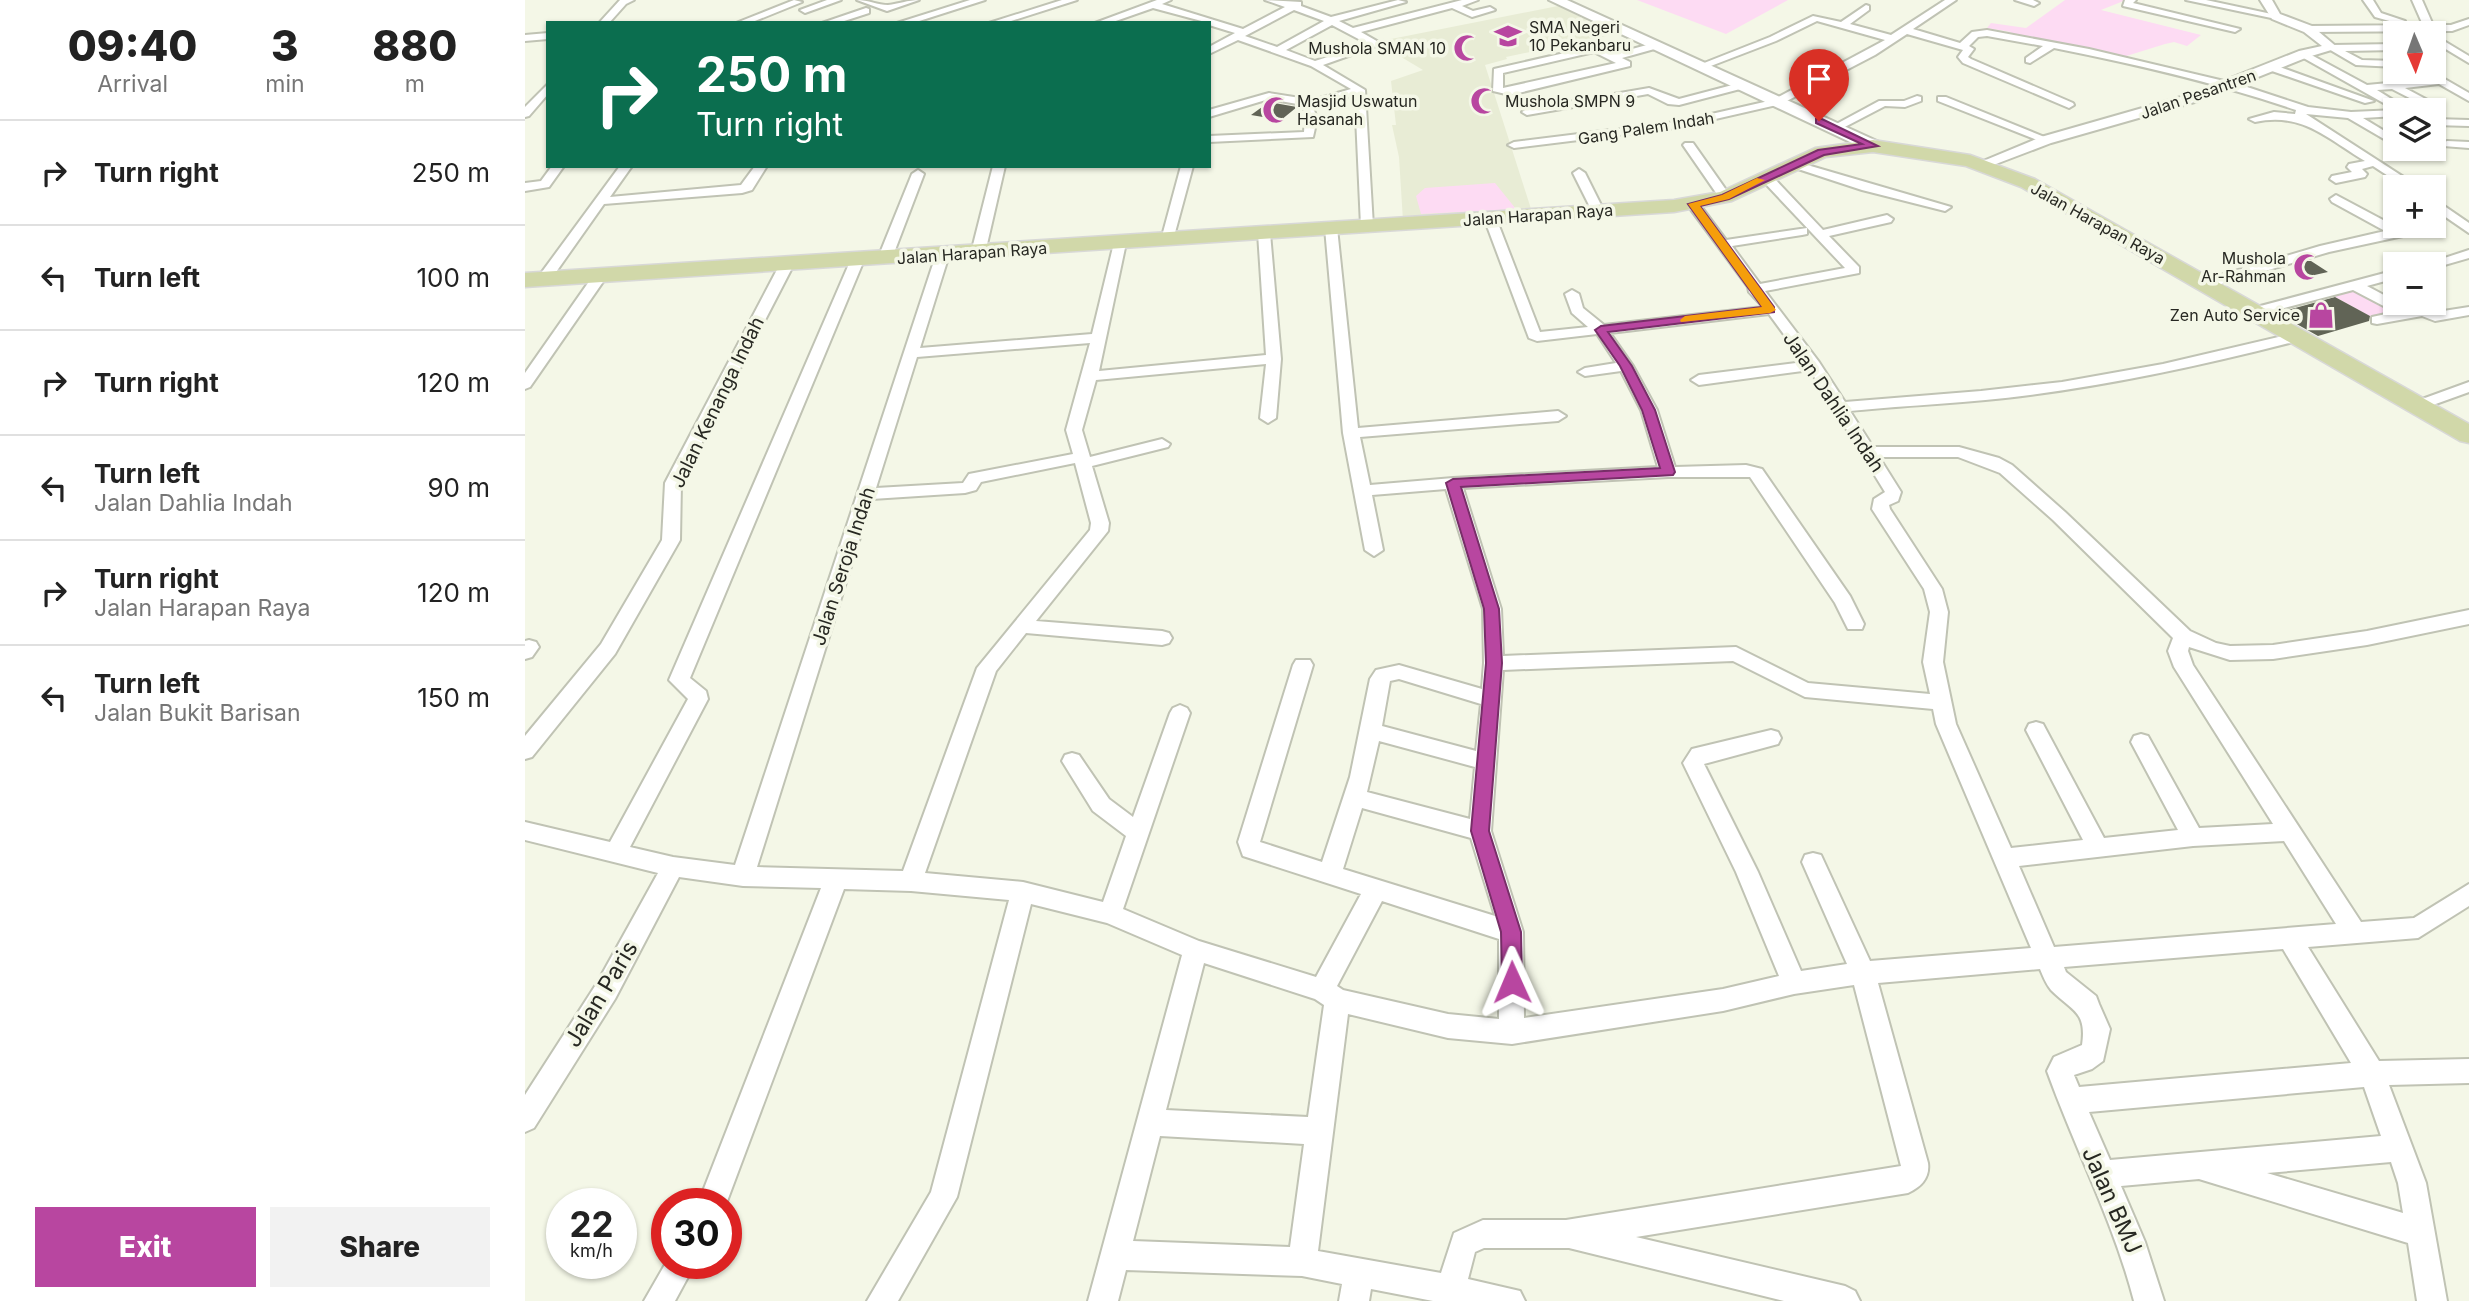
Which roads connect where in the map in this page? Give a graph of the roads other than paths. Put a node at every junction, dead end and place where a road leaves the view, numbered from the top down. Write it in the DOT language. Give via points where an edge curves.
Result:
graph roads {
  1 [pos="607,0"];
  2 [pos="836,0"];
  3 [pos="862,0"];
  4 [pos="914,0"];
  5 [pos="980,0"];
  6 [pos="1072,0"];
  7 [pos="1270,0"];
  8 [pos="1304,0"];
  9 [pos="1473,0"];
  10 [pos="1948,0"];
  11 [pos="2020,0"];
  12 [pos="2131,0"];
  13 [pos="2266,0"];
  14 [pos="2368,0"];
  15 [pos="2417,0"];
  16 [pos="626,1"];
  17 [pos="794,1"];
  18 [pos="1561,1"];
  19 [pos="2197,1"];
  20 [pos="1158,2"];
  21 [pos="1401,2"];
  22 [pos="2034,3"];
  23 [pos="1453,5"];
  24 [pos="1295,6"];
  25 [pos="1866,8"];
  26 [pos="866,10"];
  27 [pos="1490,10"];
  28 [pos="1187,14"];
  29 [pos="2276,16"];
  30 [pos="840,18"];
  31 [pos="1168,20"];
  32 [pos="606,21"];
  33 [pos="746,21"];
  34 [pos="832,21"];
  35 [pos="847,21"];
  36 [pos="909,21"];
  37 [pos="1001,21"];
  38 [pos="1106,21"];
  39 [pos="1206,21"];
  40 [pos="1335,21"];
  41 [pos="2398,21"];
  42 [pos="2428,21"];
  43 [pos="2469,22"];
  44 [pos="1211,23"];
  45 [pos="1604,23"];
  46 [pos="1844,24"];
  47 [pos="2447,28"];
  48 [pos="2235,29"];
  49 [pos="2308,29"];
  50 [pos="2383,29"];
  51 [pos="1574,30"];
  52 [pos="1353,31"];
  53 [pos="1908,31"];
  54 [pos="1240,34"];
  55 [pos="546,36"];
  56 [pos="526,38"];
  57 [pos="1894,39"];
  58 [pos="2052,45"];
  59 [pos="2469,45"];
  60 [pos="2447,46"];
  61 [pos="1654,47"];
  62 [pos="1962,47"];
  63 [pos="2383,47"];
  64 [pos="2332,48"];
  65 [pos="1211,49"];
  66 [pos="1279,50"];
  67 [pos="2447,50"];
  68 [pos="2304,54"];
  69 [pos="1616,57"];
  70 [pos="2030,60"];
  71 [pos="2469,60"];
  72 [pos="2383,64"];
  73 [pos="1315,65"];
  74 [pos="1699,66"];
  75 [pos="2273,68"];
  76 [pos="2413,84"];
  77 [pos="2446,84"];
  78 [pos="2226,85"];
  79 [pos="1740,86"];
  80 [pos="2394,86"];
  81 [pos="2368,88"];
  82 [pos="546,89"];
  83 [pos="1360,90"];
  84 [pos="2384,98"];
  85 [pos="2416,98"];
  86 [pos="2469,98"];
  87 [pos="1917,99"];
  88 [pos="1942,99"];
  89 [pos="2369,101"];
  90 [pos="1777,102"];
  91 [pos="529,103"];
  92 [pos="1313,103"];
  93 [pos="2069,105"];
  94 [pos="1527,111"];
  95 [pos="1211,113"];
  96 [pos="525,114"];
  97 [pos="2383,114"];
  98 [pos="2305,115"];
  99 [pos="2351,115"];
  100 [pos="2255,119"];
  101 [pos="2446,122"];
  102 [pos="2469,123"];
  103 [pos="1835,128"];
  104 [pos="2383,135"];
  105 [pos="1211,139"];
  106 [pos="2046,140"];
  107 [pos="2447,144"];
  108 [pos="1514,145"];
  109 [pos="1689,145"];
  110 [pos="2469,145"];
  111 [pos="1873,146"];
  112 [pos="2376,162"];
  113 [pos="1793,164"];
  114 [pos="1983,164"];
  115 [pos="557,168"];
  116 [pos="625,168"];
  117 [pos="760,168"];
  118 [pos="999,168"];
  119 [pos="1186,168"];
  120 [pos="1580,173"];
  121 [pos="918,174"];
  122 [pos="2395,175"];
  123 [pos="1766,177"];
  124 [pos="2336,179"];
  125 [pos="525,187"];
  126 [pos="1725,197"];
  127 [pos="2336,199"];
  128 [pos="601,201"];
  129 [pos="1693,204"];
  130 [pos="1945,207"];
  131 [pos="2446,210"];
  132 [pos="1598,211"];
  133 [pos="1490,218"];
  134 [pos="1887,219"];
  135 [pos="2463,219"];
  136 [pos="2383,225"];
  137 [pos="1367,226"];
  138 [pos="1331,228"];
  139 [pos="2469,229"];
  140 [pos="1802,231"];
  141 [pos="1264,233"];
  142 [pos="1822,234"];
  143 [pos="2383,236"];
  144 [pos="1167,240"];
  145 [pos="1120,243"];
  146 [pos="1723,244"];
  147 [pos="978,253"];
  148 [pos="2469,254"];
  149 [pos="942,256"];
  150 [pos="885,258"];
  151 [pos="857,260"];
  152 [pos="2446,260"];
  153 [pos="787,264"];
  154 [pos="600,276"];
  155 [pos="2383,277"];
  156 [pos="534,280"];
  157 [pos="2206,284"];
  158 [pos="2353,284"];
  159 [pos="1755,289"];
  160 [pos="1571,294"];
  161 [pos="2383,300"];
  162 [pos="1770,310"];
  163 [pos="2469,311"];
  164 [pos="2254,313"];
  165 [pos="2403,315"];
  166 [pos="2431,315"];
  167 [pos="2377,320"];
  168 [pos="1601,330"];
  169 [pos="2295,337"];
  170 [pos="1098,338"];
  171 [pos="912,353"];
  172 [pos="1274,359"];
  173 [pos="1814,365"];
  174 [pos="1626,366"];
  175 [pos="1585,372"];
  176 [pos="1090,376"];
  177 [pos="1699,380"];
  178 [pos="525,384"];
  179 [pos="2469,387"];
  180 [pos="2419,405"];
  181 [pos="1840,407"];
  182 [pos="1558,416"];
  183 [pos="1268,418"];
  184 [pos="1351,433"];
  185 [pos="2469,435"];
  186 [pos="1161,444"];
  187 [pos="1868,452"];
  188 [pos="1082,460"];
  189 [pos="1668,472"];
  190 [pos="1453,483"];
  191 [pos="1363,491"];
  192 [pos="867,494"];
  193 [pos="1374,550"];
  194 [pos="2469,617"];
  195 [pos="1855,624"];
  196 [pos="1021,626"];
  197 [pos="2183,636"];
  198 [pos="1162,638"];
  199 [pos="1494,663"];
  200 [pos="1303,665"];
  201 [pos="1490,699"];
  202 [pos="1939,702"];
  203 [pos="1180,713"];
  204 [pos="2036,730"];
  205 [pos="1373,731"];
  206 [pos="1771,738"];
  207 [pos="2141,742"];
  208 [pos="525,751"];
  209 [pos="1072,761"];
  210 [pos="1486,762"];
  211 [pos="1357,798"];
  212 [pos="525,831"];
  213 [pos="1480,831"];
  214 [pos="2290,832"];
  215 [pos="1138,833"];
  216 [pos="2193,837"];
  217 [pos="2098,847"];
  218 [pos="615,855"];
  219 [pos="2004,858"];
  220 [pos="1813,862"];
  221 [pos="673,867"];
  222 [pos="1330,873"];
  223 [pos="743,876"];
  224 [pos="836,880"];
  225 [pos="911,881"];
  226 [pos="1377,887"];
  227 [pos="1023,892"];
  228 [pos="2469,894"];
  229 [pos="1111,914"];
  230 [pos="1511,932"];
  231 [pos="2354,932"];
  232 [pos="2289,938"];
  233 [pos="1195,950"];
  234 [pos="2048,958"];
  235 [pos="1863,973"];
  236 [pos="1794,984"];
  237 [pos="1330,995"];
  238 [pos="1512,1032"];
  239 [pos="2469,1071"];
  240 [pos="2372,1074"];
  241 [pos="2070,1101"];
  242 [pos="525,1119"];
  243 [pos="1151,1122"];
  244 [pos="1318,1131"];
  245 [pos="2400,1148"];
  246 [pos="2198,1167"];
  247 [pos="2100,1174"];
  248 [pos="718,1188"];
  249 [pos="2422,1233"];
  250 [pos="1566,1234"];
  251 [pos="1114,1255"];
  252 [pos="1302,1262"];
  253 [pos="1359,1272"];
  254 [pos="672,1279"];
  255 [pos="1450,1290"];
  256 [pos="659,1301"];
  257 [pos="882,1301"];
  258 [pos="1103,1301"];
  259 [pos="1354,1301"];
  260 [pos="1510,1301"];
  261 [pos="1845,1301"];
  262 [pos="2149,1301"];
  263 [pos="2432,1301"];
  1 -- 16 [label="street"];
  2 -- 17 [label="street" via="810,9"];
  3 -- 4 [label="street" via="887,8"];
  5 -- 36 [label="street"];
  6 -- 37 [label="street"];
  7 -- 24 [label="street"];
  8 -- 24 [label="street"];
  9 -- 23 [label="street"];
  10 -- 53 [label="street, Gang Palem Indah"];
  11 -- 22 [label="street"];
  12 -- 48 [label="street" via="2126,4"];
  13 -- 29 [label="street"];
  14 -- 41 [label="street" via="2378,15"];
  15 -- 42 [label="street"];
  16 -- 32 [label="street"];
  17 -- 33 [label="street"];
  18 -- 45 [label="main road"];
  19 -- 29 [label="street"];
  20 -- 28 [label="street"];
  20 -- 38 [label="street"];
  21 -- 40 [label="street"];
  23 -- 27 [label="street" via="1472,14"];
  23 -- 52 [label="street"];
  24 -- 40 [label="street"];
  24 -- 54 [label="street"];
  25 -- 46 [label="street"];
  26 -- 30 [label="street"];
  28 -- 31 [label="street"];
  28 -- 39 [label="street"];
  29 -- 49 [label="street"];
  30 -- 34 [label="street"];
  30 -- 35 [label="street"];
  40 -- 52 [label="street"];
  40 -- 66 [label="street"];
  43 -- 47 [label="street"];
  44 -- 54 [label="street"];
  45 -- 51 [label="street"];
  45 -- 61 [label="main road"];
  46 -- 57 [label="street"];
  46 -- 74 [label="street" via="1816,18"];
  49 -- 50 [label="street"];
  49 -- 64 [label="street"];
  52 -- 73 [label="street" via="1377,45"];
  53 -- 57 [label="street, Gang Palem Indah"];
  53 -- 62 [label="street"];
  54 -- 65 [label="street"];
  54 -- 66 [label="street"];
  55 -- 56 [label="street"];
  57 -- 90 [label="street, Gang Palem Indah"];
  58 -- 62 [label="street" via="1980,32"];
  58 -- 70 [label="street"];
  58 -- 78 [label="street"];
  59 -- 60 [label="street"];
  61 -- 69 [label="street"];
  61 -- 74 [label="main road"];
  62 -- 93 [label="street" via="1969,49 1963,57 1967,61"];
  63 -- 64 [label="street"];
  64 -- 68 [label="street, Jalan Pesantren"];
  64 -- 72 [label="street" via="2363,64"];
  66 -- 73 [label="street"];
  67 -- 71 [label="street"];
  68 -- 75 [label="street, Jalan Pesantren"];
  68 -- 81 [label="street"];
  69 -- 69 [label="street" via="1593,49 1497,71 1498,90 1510,92 1626,64"];
  73 -- 83 [label="street"];
  74 -- 79 [label="main road"];
  75 -- 78 [label="street, Jalan Pesantren"];
  75 -- 89 [label="street"];
  76 -- 80 [label="street"];
  77 -- 86 [label="street"];
  78 -- 98 [label="street"];
  78 -- 106 [label="street, Jalan Pesantren"];
  79 -- 90 [label="main road"];
  79 -- 94 [label="street" via="1678,102 1649,91"];
  80 -- 81 [label="street"];
  80 -- 85 [label="street"];
  81 -- 84 [label="street"];
  82 -- 91 [label="street"];
  83 -- 92 [label="street"];
  83 -- 137 [label="street"];
  87 -- 103 [label="street" via="1906,104 1883,103"];
  88 -- 106 [label="street"];
  90 -- 103 [label="main road"];
  90 -- 108 [label="street, Gang Palem Indah" via="1676,125"];
  91 -- 96 [label="street"];
  92 -- 95 [label="street" via="1269,96"];
  92 -- 105 [label="street" via="1307,106 1309,135"];
  97 -- 99 [label="street"];
  98 -- 99 [label="street"];
  98 -- 100 [label="street"];
  98 -- 112 [label="street" via="2321,137"];
  99 -- 104 [label="street"];
  101 -- 102 [label="street"];
  103 -- 111 [label="main road"];
  106 -- 114 [label="street, Jalan Pesantren"];
  107 -- 110 [label="street"];
  109 -- 126 [label="street"];
  111 -- 113 [label="main road, Jalan Harapan Raya" via="1822,152"];
  111 -- 114 [label="main road, Jalan Harapan Raya"];
  112 -- 122 [label="street"];
  112 -- 124 [label="street" via="2353,167 2361,174"];
  113 -- 123 [label="main road, Jalan Harapan Raya"];
  113 -- 130 [label="street"];
  114 -- 157 [label="main road, Jalan Harapan Raya" via="2028,183"];
  115 -- 125 [label="street" via="545,184"];
  116 -- 128 [label="street"];
  117 -- 128 [label="street" via="746,188"];
  118 -- 147 [label="street"];
  119 -- 144 [label="street"];
  120 -- 132 [label="street"];
  121 -- 150 [label="street"];
  123 -- 126 [label="main road, Jalan Harapan Raya"];
  123 -- 142 [label="street"];
  126 -- 129 [label="main road, Jalan Harapan Raya"];
  127 -- 136 [label="street"];
  128 -- 156 [label="street"];
  129 -- 132 [label="main road, Jalan Harapan Raya"];
  129 -- 146 [label="street, Jalan Dahlia Indah"];
  131 -- 135 [label="street"];
  132 -- 133 [label="main road, Jalan Harapan Raya"];
  133 -- 137 [label="main road, Jalan Harapan Raya"];
  133 -- 168 [label="street" via="1534,335"];
  134 -- 142 [label="street"];
  135 -- 139 [label="street"];
  137 -- 138 [label="main road, Jalan Harapan Raya"];
  138 -- 141 [label="main road, Jalan Harapan Raya"];
  138 -- 184 [label="street"];
  140 -- 146 [label="street"];
  141 -- 144 [label="main road, Jalan Harapan Raya"];
  141 -- 172 [label="street"];
  142 -- 159 [label="street" via="1853,271"];
  143 -- 157 [label="street"];
  144 -- 145 [label="main road, Jalan Harapan Raya"];
  145 -- 147 [label="main road, Jalan Harapan Raya"];
  145 -- 170 [label="street"];
  146 -- 159 [label="street, Jalan Dahlia Indah"];
  147 -- 149 [label="main road, Jalan Harapan Raya"];
  148 -- 152 [label="street"];
  149 -- 150 [label="main road, Jalan Harapan Raya"];
  149 -- 171 [label="street, Jalan Seroja Indah"];
  150 -- 151 [label="main road, Jalan Harapan Raya"];
  151 -- 153 [label="main road, Jalan Harapan Raya"];
  151 -- 218 [label="street" via="679,680 698,699"];
  153 -- 154 [label="main road, Jalan Harapan Raya"];
  153 -- 208 [label="street, Jalan Kenanga Indah" via="673,483 671,540 608,649"];
  154 -- 156 [label="main road, Jalan Harapan Raya"];
  154 -- 178 [label="street"];
  155 -- 158 [label="street"];
  157 -- 164 [label="main road, Jalan Harapan Raya"];
  158 -- 161 [label="street"];
  158 -- 164 [label="street"];
  159 -- 162 [label="street, Jalan Dahlia Indah"];
  160 -- 168 [label="street" via="1577,310"];
  162 -- 168 [label="street"];
  162 -- 173 [label="street, Jalan Dahlia Indah"];
  163 -- 166 [label="street"];
  164 -- 169 [label="main road, Jalan Harapan Raya"];
  165 -- 167 [label="street"];
  168 -- 174 [label="street"];
  169 -- 180 [label="main road, Jalan Harapan Raya"];
  169 -- 181 [label="street" via="2235,353 2031,391"];
  170 -- 171 [label="street"];
  170 -- 176 [label="street"];
  171 -- 192 [label="street, Jalan Seroja Indah"];
  172 -- 176 [label="street"];
  172 -- 183 [label="street"];
  173 -- 177 [label="street"];
  173 -- 181 [label="street, Jalan Dahlia Indah"];
  174 -- 175 [label="street"];
  174 -- 189 [label="street" via="1649,410"];
  176 -- 188 [label="street" via="1074,430"];
  179 -- 180 [label="street"];
  180 -- 185 [label="main road, Jalan Harapan Raya"];
  181 -- 187 [label="street, Jalan Dahlia Indah"];
  182 -- 184 [label="street"];
  184 -- 191 [label="street"];
  186 -- 188 [label="street"];
  187 -- 197 [label="street" via="1959,452 2006,469"];
  187 -- 202 [label="street, Jalan Dahlia Indah" via="1893,492 1880,503 1881,509 1937,602 1933,662"];
  188 -- 192 [label="street" via="975,478 965,488"];
  188 -- 196 [label="street" via="1099,531"];
  189 -- 190 [label="street"];
  189 -- 195 [label="street" via="1756,473"];
  190 -- 191 [label="street"];
  190 -- 199 [label="street" via="1489,593"];
  191 -- 193 [label="street"];
  192 -- 223 [label="street, Jalan Seroja Indah"];
  194 -- 197 [label="street" via="2367,638 2249,653 2212,649"];
  196 -- 198 [label="street"];
  196 -- 225 [label="street" via="982,678"];
  197 -- 214 [label="street" via="2178,651 2184,667"];
  199 -- 201 [label="street"];
  199 -- 202 [label="street" via="1736,654 1805,690"];
  200 -- 222 [label="street" via="1249,846"];
  201 -- 205 [label="street" via="1399,672 1387,674 1380,679"];
  201 -- 210 [label="street"];
  202 -- 219 [label="street, Jalan Dahlia Indah"];
  203 -- 215 [label="street"];
  204 -- 217 [label="street"];
  205 -- 210 [label="street"];
  205 -- 211 [label="street"];
  206 -- 236 [label="street" via="1699,755 1693,763 1747,872"];
  207 -- 216 [label="street"];
  209 -- 215 [label="street" via="1101,805"];
  210 -- 213 [label="street"];
  211 -- 213 [label="street"];
  211 -- 222 [label="street"];
  212 -- 218 [label="street"];
  213 -- 230 [label="street"];
  214 -- 216 [label="street"];
  214 -- 231 [label="street"];
  215 -- 229 [label="street"];
  216 -- 217 [label="street"];
  217 -- 219 [label="street"];
  218 -- 221 [label="street"];
  219 -- 234 [label="street, Jalan Dahlia Indah"];
  220 -- 235 [label="street"];
  221 -- 223 [label="street"];
  221 -- 242 [label="street, Jalan Paris" via="606,991"];
  222 -- 226 [label="street"];
  223 -- 224 [label="street"];
  224 -- 225 [label="street"];
  224 -- 248 [label="street"];
  225 -- 227 [label="street"];
  226 -- 230 [label="street"];
  226 -- 237 [label="street"];
  227 -- 229 [label="street"];
  227 -- 257 [label="street" via="943,1197"];
  228 -- 231 [label="street" via="2418,928"];
  229 -- 233 [label="street"];
  230 -- 238 [label="street"];
  231 -- 232 [label="street"];
  232 -- 234 [label="street"];
  232 -- 240 [label="street"];
  233 -- 237 [label="street"];
  233 -- 243 [label="street"];
  234 -- 235 [label="street"];
  234 -- 241 [label="street, Jalan BMJ" via="2059,984 2087,1004 2097,1029 2094,1052 2061,1068"];
  235 -- 236 [label="street"];
  235 -- 250 [label="street" via="1914,1163 1915,1171 1908,1179"];
  236 -- 238 [label="street" via="1723,1000"];
  237 -- 238 [label="street" via="1448,1026"];
  237 -- 244 [label="street"];
  239 -- 240 [label="street"];
  240 -- 241 [label="street"];
  240 -- 245 [label="street"];
  241 -- 247 [label="street, Jalan BMJ"];
  243 -- 244 [label="street"];
  243 -- 251 [label="street"];
  244 -- 252 [label="street"];
  245 -- 246 [label="street"];
  245 -- 249 [label="street"];
  246 -- 247 [label="street"];
  246 -- 249 [label="street"];
  247 -- 262 [label="street, Jalan BMJ" via="2140,1264"];
  249 -- 263 [label="street"];
  250 -- 255 [label="street" via="1470,1238 1460,1252"];
  250 -- 261 [label="street"];
  251 -- 252 [label="street"];
  251 -- 258 [label="street"];
  252 -- 253 [label="street"];
  253 -- 255 [label="street"];
  253 -- 259 [label="street"];
  254 -- 256 [label="street"];
  255 -- 260 [label="street"];
}
